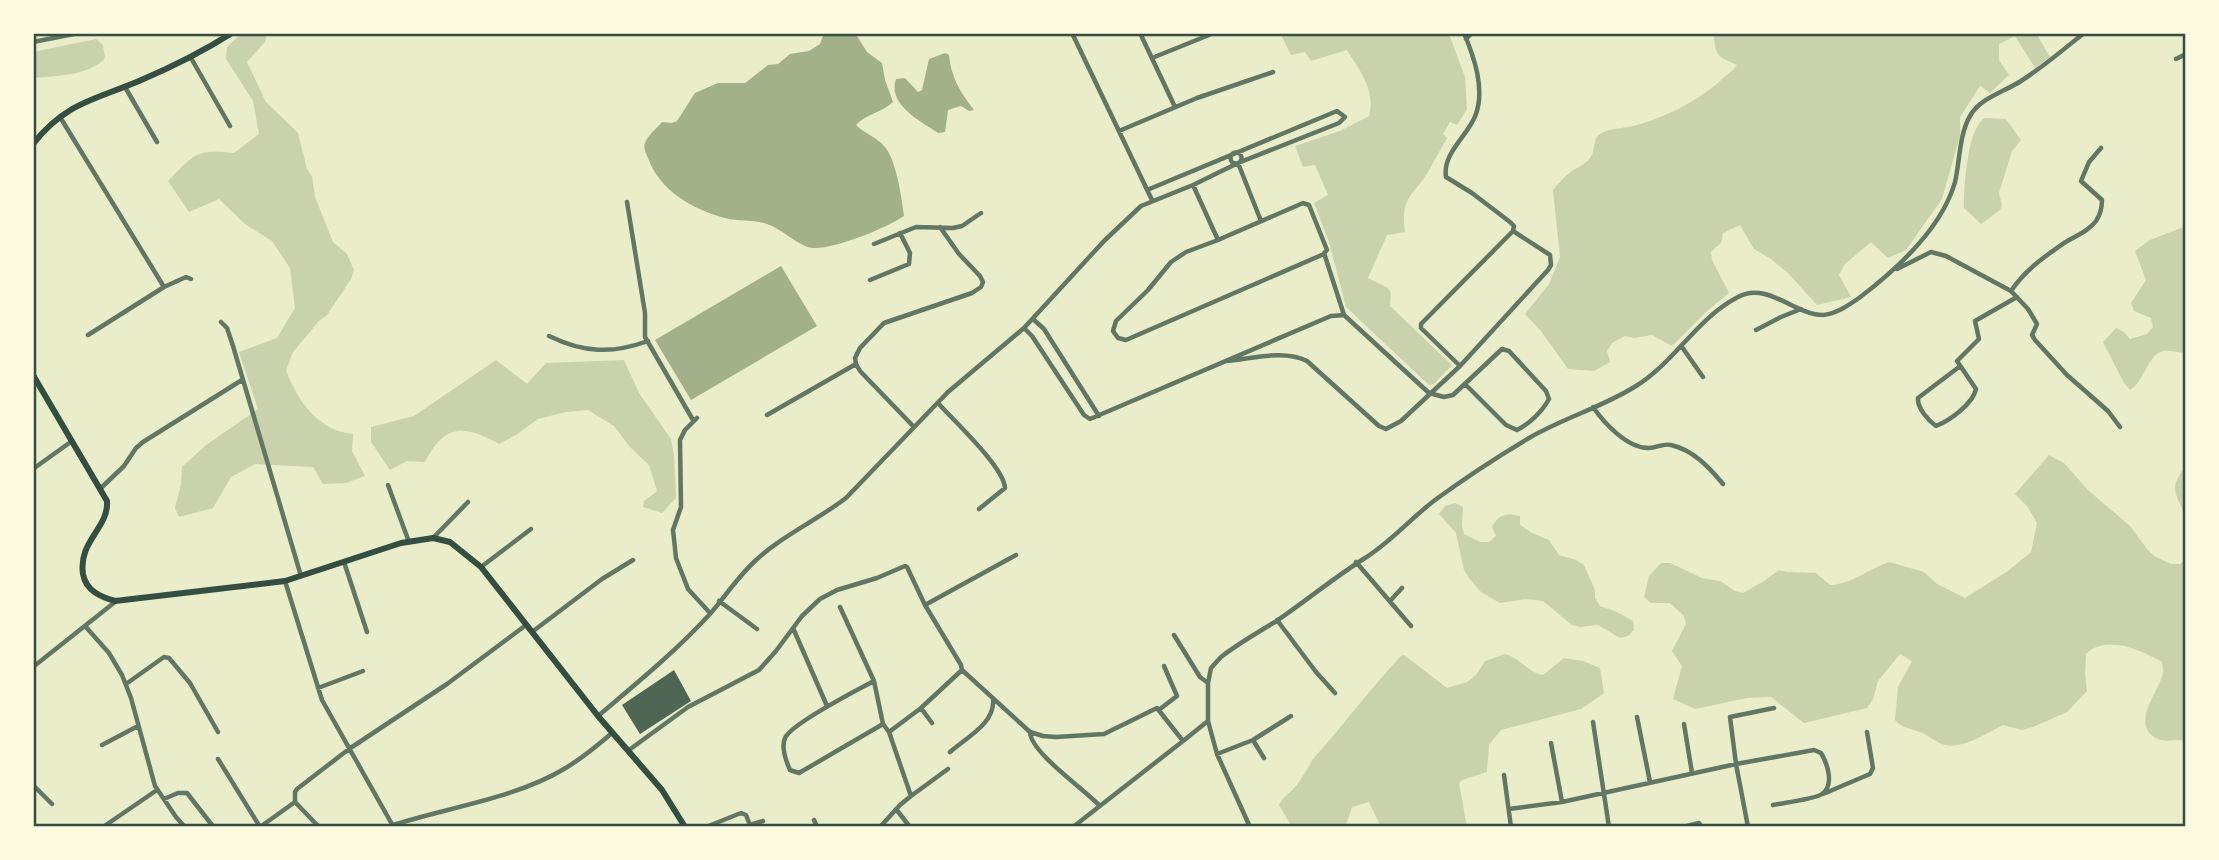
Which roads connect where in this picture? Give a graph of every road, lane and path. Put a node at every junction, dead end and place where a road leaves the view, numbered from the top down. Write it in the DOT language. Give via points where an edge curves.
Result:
graph roads {
  1 [pos="79,33"];
  2 [pos="232,33"];
  3 [pos="1072,33"];
  4 [pos="1140,33"];
  5 [pos="1214,33"];
  6 [pos="1472,33"];
  7 [pos="2084,33"];
  8 [pos="65,34"];
  9 [pos="1204,35"];
  10 [pos="1465,36"];
  11 [pos="33,42"];
  12 [pos="2186,54"];
  13 [pos="191,58"];
  14 [pos="1152,58"];
  15 [pos="2176,59"];
  16 [pos="1273,72"];
  17 [pos="124,86"];
  18 [pos="1175,107"];
  19 [pos="59,116"];
  20 [pos="230,126"];
  21 [pos="1119,131"];
  22 [pos="157,142"];
  23 [pos="33,144"];
  24 [pos="2101,148"];
  25 [pos="1233,153"];
  26 [pos="1238,163"];
  27 [pos="1193,185"];
  28 [pos="1147,190"];
  29 [pos="1152,200"];
  30 [pos="627,202"];
  31 [pos="981,213"];
  32 [pos="1261,221"];
  33 [pos="940,227"];
  34 [pos="1513,231"];
  35 [pos="900,233"];
  36 [pos="1218,240"];
  37 [pos="874,244"];
  38 [pos="1324,253"];
  39 [pos="1890,273"];
  40 [pos="191,279"];
  41 [pos="870,281"];
  42 [pos="164,287"];
  43 [pos="2011,291"];
  44 [pos="2017,297"];
  45 [pos="1802,309"];
  46 [pos="1344,315"];
  47 [pos="1032,319"];
  48 [pos="221,322"];
  49 [pos="1024,328"];
  50 [pos="1756,330"];
  51 [pos="88,335"];
  52 [pos="549,336"];
  53 [pos="648,341"];
  54 [pos="1682,347"];
  55 [pos="1226,361"];
  56 [pos="856,364"];
  57 [pos="1460,366"];
  58 [pos="1959,367"];
  59 [pos="33,375"];
  60 [pos="1703,377"];
  61 [pos="242,380"];
  62 [pos="1466,385"];
  63 [pos="1429,393"];
  64 [pos="938,403"];
  65 [pos="1593,407"];
  66 [pos="767,415"];
  67 [pos="1099,416"];
  68 [pos="914,427"];
  69 [pos="2120,428"];
  70 [pos="72,441"];
  71 [pos="33,469"];
  72 [pos="1724,484"];
  73 [pos="388,485"];
  74 [pos="101,488"];
  75 [pos="468,502"];
  76 [pos="979,509"];
  77 [pos="530,529"];
  78 [pos="432,538"];
  79 [pos="410,542"];
  80 [pos="1016,555"];
  81 [pos="633,560"];
  82 [pos="343,561"];
  83 [pos="1356,562"];
  84 [pos="481,567"];
  85 [pos="301,577"];
  86 [pos="285,581"];
  87 [pos="1402,588"];
  88 [pos="116,601"];
  89 [pos="719,601"];
  90 [pos="1390,601"];
  91 [pos="925,605"];
  92 [pos="840,607"];
  93 [pos="710,613"];
  94 [pos="1277,620"];
  95 [pos="526,625"];
  96 [pos="85,626"];
  97 [pos="1411,626"];
  98 [pos="793,627"];
  99 [pos="757,629"];
  100 [pos="367,632"];
  101 [pos="532,632"];
  102 [pos="1174,635"];
  103 [pos="1164,666"];
  104 [pos="33,667"];
  105 [pos="962,670"];
  106 [pos="363,671"];
  107 [pos="874,681"];
  108 [pos="1208,683"];
  109 [pos="126,684"];
  110 [pos="318,688"];
  111 [pos="1335,693"];
  112 [pos="993,697"];
  113 [pos="827,706"];
  114 [pos="921,708"];
  115 [pos="1774,708"];
  116 [pos="1160,709"];
  117 [pos="598,716"];
  118 [pos="1291,716"];
  119 [pos="1637,717"];
  120 [pos="1208,721"];
  121 [pos="1593,722"];
  122 [pos="932,723"];
  123 [pos="883,724"];
  124 [pos="1684,724"];
  125 [pos="138,726"];
  126 [pos="218,732"];
  127 [pos="889,732"];
  128 [pos="1030,732"];
  129 [pos="1867,732"];
  130 [pos="612,733"];
  131 [pos="1253,740"];
  132 [pos="1183,741"];
  133 [pos="1551,743"];
  134 [pos="102,746"];
  135 [pos="349,749"];
  136 [pos="629,750"];
  137 [pos="950,752"];
  138 [pos="1217,754"];
  139 [pos="1264,758"];
  140 [pos="218,759"];
  141 [pos="1736,764"];
  142 [pos="948,769"];
  143 [pos="1692,773"];
  144 [pos="1504,775"];
  145 [pos="1650,782"];
  146 [pos="33,785"];
  147 [pos="157,790"];
  148 [pos="1602,792"];
  149 [pos="1822,794"];
  150 [pos="911,796"];
  151 [pos="164,799"];
  152 [pos="295,802"];
  153 [pos="1562,802"];
  154 [pos="52,804"];
  155 [pos="1099,805"];
  156 [pos="1773,805"];
  157 [pos="896,809"];
  158 [pos="1509,809"];
  159 [pos="814,820"];
  160 [pos="763,821"];
  161 [pos="212,825"];
  162 [pos="392,826"];
  163 [pos="103,827"];
  164 [pos="185,827"];
  165 [pos="260,827"];
  166 [pos="319,827"];
  167 [pos="685,827"];
  168 [pos="706,827"];
  169 [pos="817,827"];
  170 [pos="880,827"];
  171 [pos="910,827"];
  172 [pos="1073,827"];
  173 [pos="1250,827"];
  174 [pos="1511,827"];
  175 [pos="1609,827"];
  176 [pos="1683,827"];
  177 [pos="1702,827"];
  178 [pos="1748,827"];
  1 -- 8 [label="street"];
  2 -- 13 [label="main road"];
  3 -- 21 [label="street"];
  4 -- 14 [label="street"];
  5 -- 9 [label="street"];
  6 -- 10 [label="street"];
  7 -- 39 [label="street" via="1970,116 1948,201 1920,244"];
  8 -- 11 [label="street"];
  9 -- 14 [label="street"];
  10 -- 34 [label="street" via="1479,80 1478,111 1446,162 1446,177 1510,222"];
  12 -- 15 [label="street"];
  13 -- 17 [label="main road"];
  13 -- 20 [label="street"];
  14 -- 18 [label="street"];
  16 -- 18 [label="street"];
  17 -- 19 [label="main road"];
  17 -- 22 [label="street"];
  18 -- 21 [label="street"];
  19 -- 23 [label="main road"];
  19 -- 42 [label="street"];
  21 -- 28 [label="street"];
  24 -- 43 [label="street" via="2081,181 2102,200 2096,221 2030,268"];
  25 -- 26 [label="street" via="1241,156"];
  25 -- 26 [label="street" via="1337,111 1345,117"];
  25 -- 28 [label="street"];
  26 -- 27 [label="street"];
  26 -- 32 [label="street"];
  27 -- 29 [label="street"];
  27 -- 36 [label="street"];
  28 -- 29 [label="street"];
  29 -- 47 [label="street" via="1104,241"];
  30 -- 53 [label="street"];
  31 -- 33 [label="street" via="962,226"];
  32 -- 36 [label="street"];
  32 -- 38 [label="street" via="1303,203 1309,205 1327,250"];
  33 -- 35 [label="street" via="916,227"];
  33 -- 56 [label="street" via="980,276 981,287 884,323 860,348"];
  34 -- 57 [label="street" via="1421,324"];
  34 -- 57 [label="street" via="1550,255 1551,265"];
  35 -- 37 [label="street"];
  35 -- 41 [label="street" via="910,253 909,264"];
  36 -- 38 [label="street" via="1171,262 1116,321 1113,331 1118,338 1126,340"];
  38 -- 46 [label="street"];
  39 -- 43 [label="street" via="1931,252"];
  39 -- 45 [label="street" via="1834,312 1825,315"];
  40 -- 42 [label="street"];
  42 -- 51 [label="street"];
  43 -- 44 [label="street"];
  44 -- 58 [label="street" via="1975,321 1979,339 1958,358"];
  44 -- 69 [label="street" via="2037,324 2032,335 2035,340"];
  45 -- 50 [label="street"];
  45 -- 54 [label="street" via="1762,295 1742,294 1723,305"];
  46 -- 55 [label="street" via="1331,316"];
  46 -- 63 [label="street"];
  47 -- 49 [label="street"];
  47 -- 67 [label="street" via="1044,329"];
  48 -- 61 [label="street" via="227,328"];
  49 -- 64 [label="street"];
  49 -- 67 [label="street" via="1084,415 1090,419"];
  52 -- 53 [label="street" via="601,351"];
  53 -- 93 [label="street" via="695,419 680,440 681,508 673,530 676,558 688,589"];
  54 -- 60 [label="street"];
  54 -- 65 [label="street" via="1637,386"];
  55 -- 63 [label="street" via="1301,358 1386,429"];
  55 -- 67 [label="street"];
  56 -- 66 [label="street"];
  56 -- 68 [label="street"];
  57 -- 63 [label="street"];
  58 -- 58 [label="street" via="1976,389 1975,395 1936,426 1917,401"];
  59 -- 70 [label="main road"];
  61 -- 74 [label="street" via="143,442"];
  61 -- 85 [label="street"];
  62 -- 62 [label="street" via="1503,349 1549,399 1517,430 1506,425"];
  62 -- 63 [label="street" via="1449,397"];
  64 -- 68 [label="street"];
  64 -- 76 [label="street" via="1004,481 1005,488"];
  65 -- 72 [label="street" via="1605,424 1632,443 1646,448 1672,445 1701,460"];
  65 -- 83 [label="street" via="1510,450"];
  68 -- 89 [label="street" via="846,498 771,547"];
  70 -- 71 [label="street"];
  70 -- 74 [label="main road"];
  73 -- 79 [label="street"];
  74 -- 88 [label="main road" via="107,512 86,547 82,570 92,590"];
  75 -- 78 [label="street"];
  77 -- 84 [label="street"];
  78 -- 79 [label="main road"];
  78 -- 84 [label="main road" via="450,542"];
  79 -- 82 [label="main road"];
  80 -- 91 [label="street"];
  81 -- 101 [label="street"];
  82 -- 85 [label="main road"];
  82 -- 100 [label="street"];
  83 -- 90 [label="street"];
  83 -- 94 [label="street"];
  84 -- 95 [label="main road"];
  85 -- 86 [label="main road"];
  86 -- 88 [label="main road"];
  86 -- 110 [label="street"];
  87 -- 90 [label="street"];
  88 -- 96 [label="street"];
  89 -- 93 [label="street"];
  89 -- 99 [label="street"];
  90 -- 97 [label="street"];
  91 -- 98 [label="street" via="905,566 820,599"];
  91 -- 105 [label="street"];
  92 -- 107 [label="street"];
  93 -- 117 [label="street"];
  94 -- 108 [label="street" via="1221,657 1211,668"];
  94 -- 111 [label="street"];
  95 -- 101 [label="main road"];
  95 -- 135 [label="street"];
  96 -- 104 [label="street"];
  96 -- 109 [label="street" via="109,653"];
  98 -- 113 [label="street"];
  98 -- 136 [label="street" via="759,670 688,707"];
  101 -- 117 [label="main road"];
  102 -- 108 [label="street"];
  103 -- 116 [label="street" via="1177,696"];
  105 -- 112 [label="street"];
  105 -- 114 [label="street"];
  106 -- 110 [label="street"];
  107 -- 113 [label="street"];
  107 -- 123 [label="street"];
  108 -- 120 [label="street"];
  109 -- 125 [label="street"];
  109 -- 126 [label="street" via="169,658 190,683"];
  110 -- 135 [label="street"];
  112 -- 128 [label="street"];
  112 -- 137 [label="street" via="989,720"];
  113 -- 123 [label="street" via="788,732 784,746 793,772 803,771"];
  114 -- 122 [label="street"];
  114 -- 127 [label="street"];
  115 -- 141 [label="street" via="1730,718"];
  116 -- 128 [label="street" via="1104,734 1056,737"];
  116 -- 132 [label="street"];
  117 -- 130 [label="main road"];
  118 -- 131 [label="street"];
  119 -- 145 [label="street"];
  120 -- 132 [label="street"];
  120 -- 138 [label="street"];
  121 -- 148 [label="street"];
  123 -- 127 [label="street"];
  124 -- 143 [label="street"];
  125 -- 134 [label="street"];
  125 -- 147 [label="street"];
  127 -- 150 [label="street"];
  128 -- 155 [label="street" via="1032,743"];
  129 -- 149 [label="street" via="1870,774"];
  130 -- 136 [label="main road"];
  130 -- 162 [label="street" via="563,770 543,779 494,798"];
  131 -- 138 [label="street"];
  131 -- 139 [label="street"];
  132 -- 155 [label="street"];
  133 -- 153 [label="street"];
  135 -- 152 [label="street" via="297,789"];
  135 -- 162 [label="street"];
  136 -- 167 [label="main road"];
  138 -- 173 [label="street"];
  140 -- 165 [label="street"];
  141 -- 143 [label="street"];
  141 -- 149 [label="street" via="1814,750 1821,753 1829,775"];
  141 -- 178 [label="street"];
  142 -- 150 [label="street"];
  143 -- 145 [label="street"];
  144 -- 158 [label="street"];
  145 -- 148 [label="street"];
  146 -- 154 [label="street"];
  147 -- 151 [label="street"];
  147 -- 163 [label="street"];
  148 -- 153 [label="street"];
  148 -- 175 [label="street"];
  149 -- 156 [label="street"];
  150 -- 157 [label="street"];
  151 -- 161 [label="street" via="187,793"];
  151 -- 164 [label="street"];
  152 -- 165 [label="street"];
  152 -- 166 [label="street"];
  153 -- 158 [label="street"];
  155 -- 172 [label="street"];
  157 -- 170 [label="street"];
  157 -- 171 [label="street"];
  158 -- 174 [label="street"];
  159 -- 169 [label="street"];
  160 -- 168 [label="street" via="750,825 741,813"];
  176 -- 177 [label="street" via="1699,823"];
}
